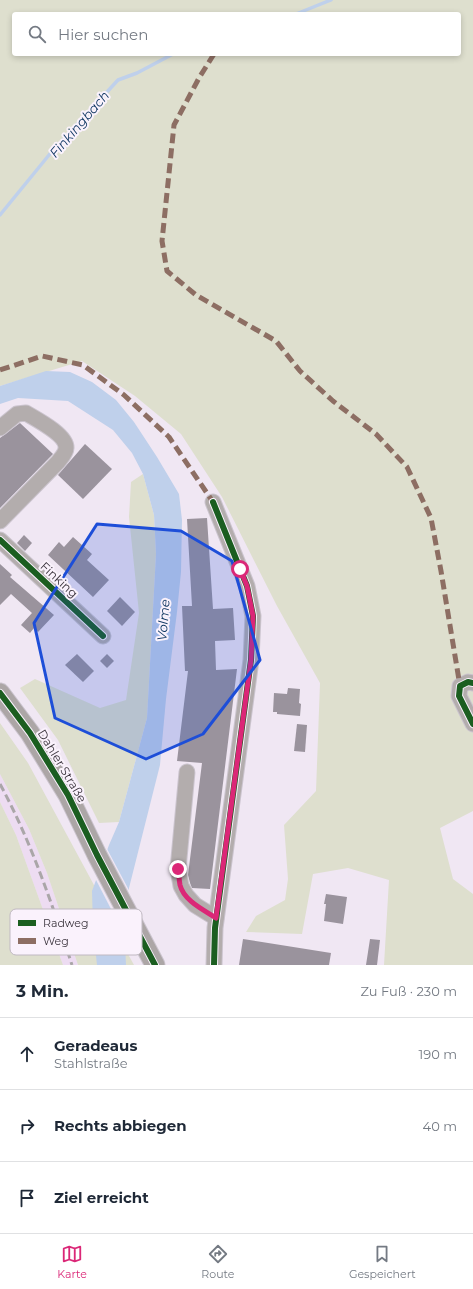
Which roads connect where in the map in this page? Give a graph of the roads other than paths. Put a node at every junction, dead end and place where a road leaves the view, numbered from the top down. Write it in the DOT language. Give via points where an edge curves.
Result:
graph roads {
  1 [pos="0,428"];
  2 [pos="213,502"];
  3 [pos="0,521"];
  4 [pos="0,540"];
  5 [pos="103,636"];
  6 [pos="473,683"];
  7 [pos="0,693"];
  8 [pos="473,724"];
  9 [pos="187,772"];
  10 [pos="125,909"];
  11 [pos="216,918"];
  12 [pos="142,941"];
  13 [pos="155,965"];
  14 [pos="214,965"];
  1 -- 3 [label="street" via="16,414 26,413 51,428 65,442 66,448 58,462"];
  2 -- 11 [label="street" via="247,586 253,616 251,660"];
  4 -- 5 [label="street, Finking"];
  6 -- 8 [label="street" via="468,682 460,686 459,696"];
  7 -- 10 [label="main road, Dahler Straße" via="50,764"];
  9 -- 11 [label="street" via="178,869 181,886 195,905"];
  11 -- 14 [label="street"];
  12 -- 13 [label="main road, Dahler Straße"];
}
